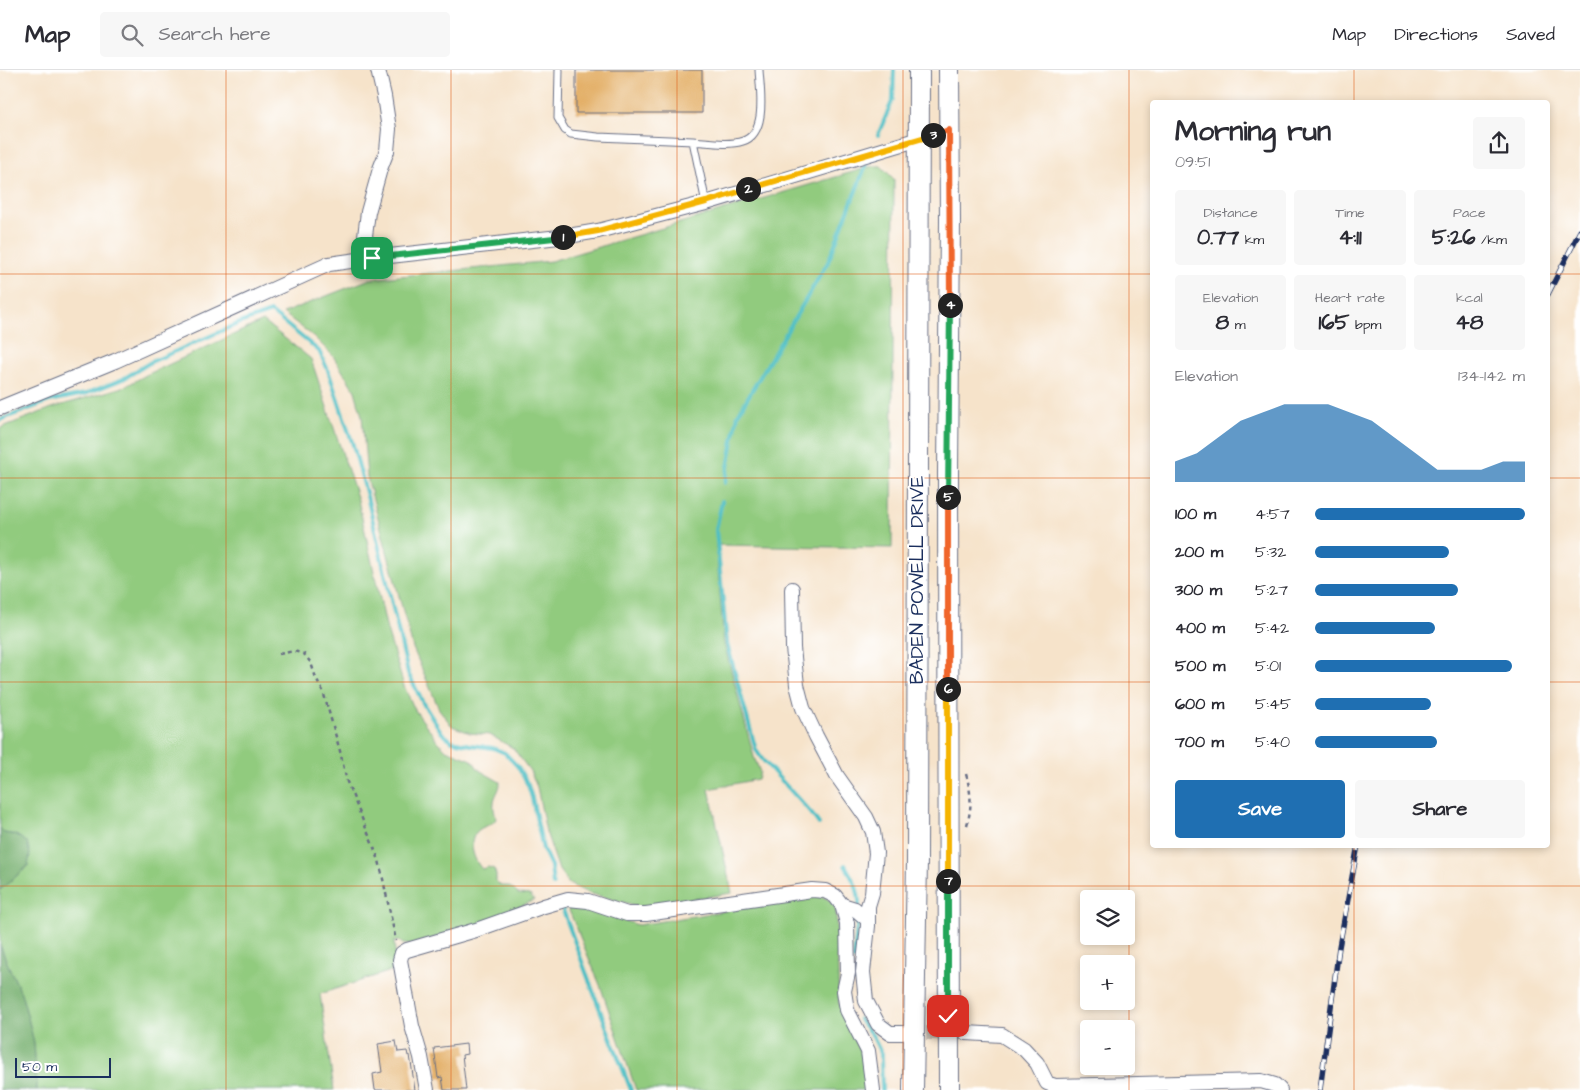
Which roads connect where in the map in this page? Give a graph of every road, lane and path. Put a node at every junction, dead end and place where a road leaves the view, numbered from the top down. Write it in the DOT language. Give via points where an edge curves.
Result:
graph roads {
  1 [pos="378,70"];
  2 [pos="559,70"];
  3 [pos="759,70"];
  4 [pos="918,70"];
  5 [pos="949,70"];
  6 [pos="949,130"];
  7 [pos="918,139"];
  8 [pos="693,140"];
  9 [pos="706,202"];
  10 [pos="372,258"];
  11 [pos="0,408"];
  12 [pos="792,589"];
  13 [pos="279,654"];
  14 [pos="842,906"];
  15 [pos="868,920"];
  16 [pos="402,953"];
  17 [pos="902,1033"];
  18 [pos="966,1033"];
  19 [pos="427,1090"];
  20 [pos="873,1090"];
  21 [pos="914,1090"];
  22 [pos="949,1090"];
  23 [pos="1280,1090"];
  1 -- 10 [label="street" via="389,129 387,151 364,236"];
  2 -- 8 [label="lane" via="558,118 570,134"];
  3 -- 8 [label="lane" via="762,112 753,133 744,141"];
  4 -- 7 [label="main road, BADEN POWELL DRIVE"];
  5 -- 6 [label="main road, BADEN POWELL DRIVE"];
  6 -- 7 [label="street"];
  6 -- 22 [label="main road, BADEN POWELL DRIVE"];
  7 -- 9 [label="street"];
  7 -- 21 [label="main road, BADEN POWELL DRIVE"];
  8 -- 9 [label="lane"];
  9 -- 10 [label="street" via="598,231"];
  10 -- 11 [label="street" via="330,264 314,270 115,361"];
  12 -- 15 [label="street" via="793,648 803,708 838,776 873,832 876,853"];
  13 -- 16 [label="path" via="294,651 304,654 323,691 347,782 379,860 396,940"];
  14 -- 15 [label="street" via="855,909"];
  14 -- 16 [label="street" via="835,896 812,890 646,914 627,914 588,901 568,900"];
  14 -- 20 [label="street" via="847,923 848,972 844,992 847,1010 868,1051"];
  15 -- 17 [label="street" via="863,972 866,1002 878,1024 890,1033"];
  16 -- 19 [label="street" via="400,960"];
  18 -- 23 [label="street" via="1002,1035 1024,1049 1037,1063 1047,1083 1055,1086 1261,1081"];
}
